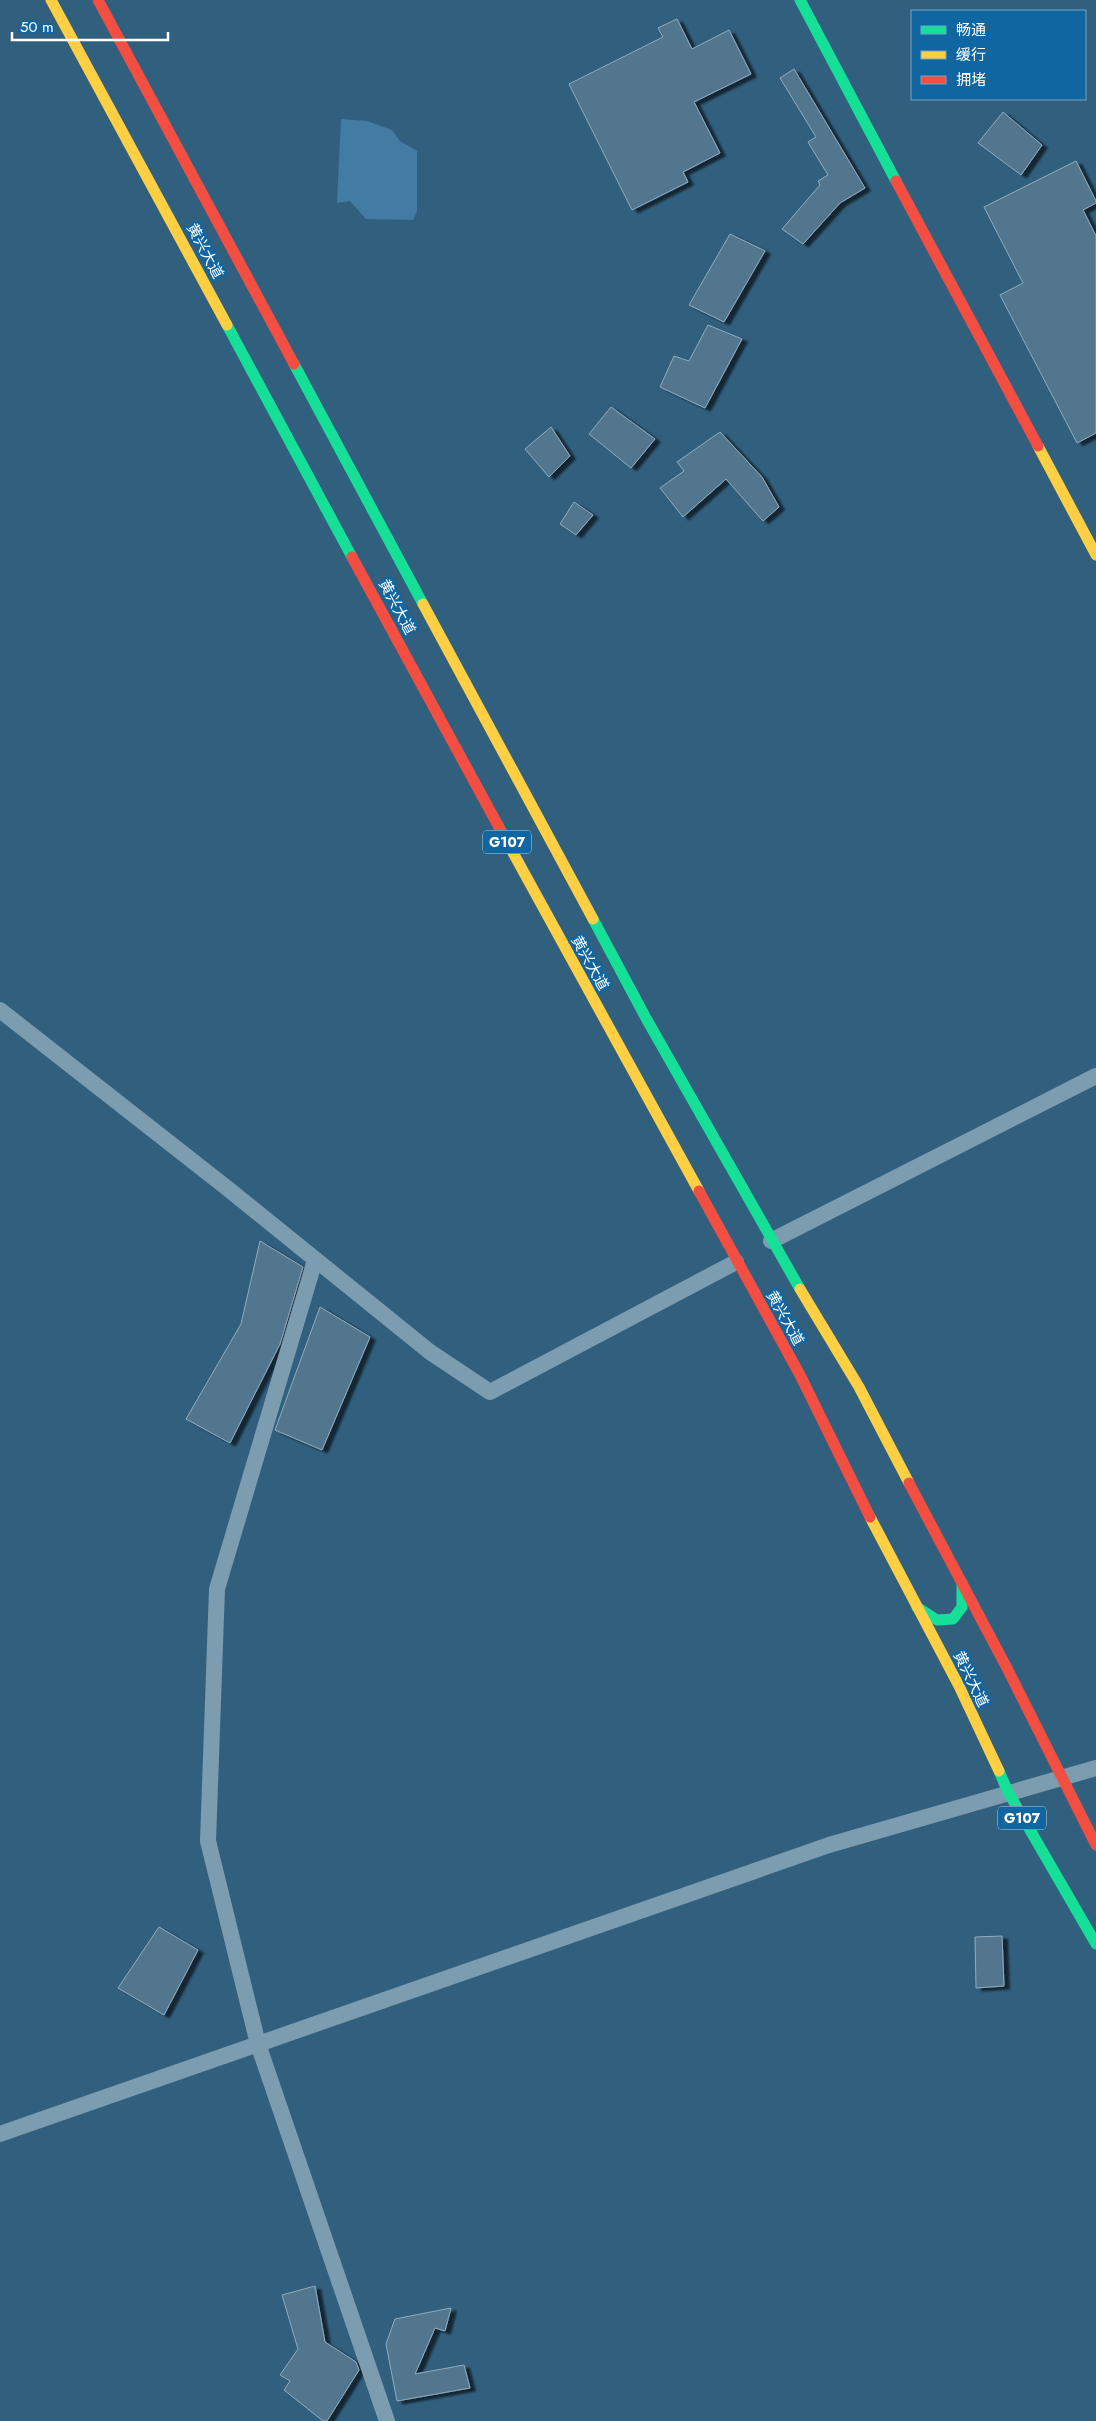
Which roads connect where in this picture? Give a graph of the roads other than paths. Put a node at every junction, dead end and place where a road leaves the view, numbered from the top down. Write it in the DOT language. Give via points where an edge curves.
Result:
graph roads {
  1 [pos="51,0"];
  2 [pos="98,0"];
  3 [pos="800,0"];
  4 [pos="1096,555"];
  5 [pos="0,1010"];
  6 [pos="1096,1076"];
  7 [pos="771,1241"];
  8 [pos="315,1260"];
  9 [pos="736,1262"];
  10 [pos="962,1583"];
  11 [pos="917,1607"];
  12 [pos="1096,1768"];
  13 [pos="1063,1777"];
  14 [pos="1008,1792"];
  15 [pos="1096,1846"];
  16 [pos="1096,1944"];
  17 [pos="258,2044"];
  18 [pos="0,2134"];
  19 [pos="387,2421"];
  1 -- 9 [label="main road, 黄兴大道 / G107"];
  2 -- 7 [label="main road, 黄兴大道 / G107" via="647,1020"];
  3 -- 4 [label="main road"];
  5 -- 8 [label="street"];
  6 -- 7 [label="street"];
  7 -- 10 [label="main road, 黄兴大道 / G107" via="859,1387"];
  8 -- 9 [label="street" via="430,1352 490,1392"];
  8 -- 17 [label="street" via="217,1589 208,1842"];
  9 -- 11 [label="main road, 黄兴大道 / G107" via="800,1375"];
  10 -- 11 [label="main road" via="964,1604 953,1620 935,1620"];
  10 -- 13 [label="main road, 黄兴大道 / G107"];
  11 -- 14 [label="main road, 黄兴大道 / G107" via="959,1686"];
  12 -- 13 [label="street"];
  13 -- 14 [label="street"];
  13 -- 15 [label="main road, 黄兴大道 / G107"];
  14 -- 16 [label="main road, 黄兴大道 / G107"];
  14 -- 17 [label="street" via="828,1845"];
  17 -- 18 [label="street"];
  17 -- 19 [label="street"];
}
